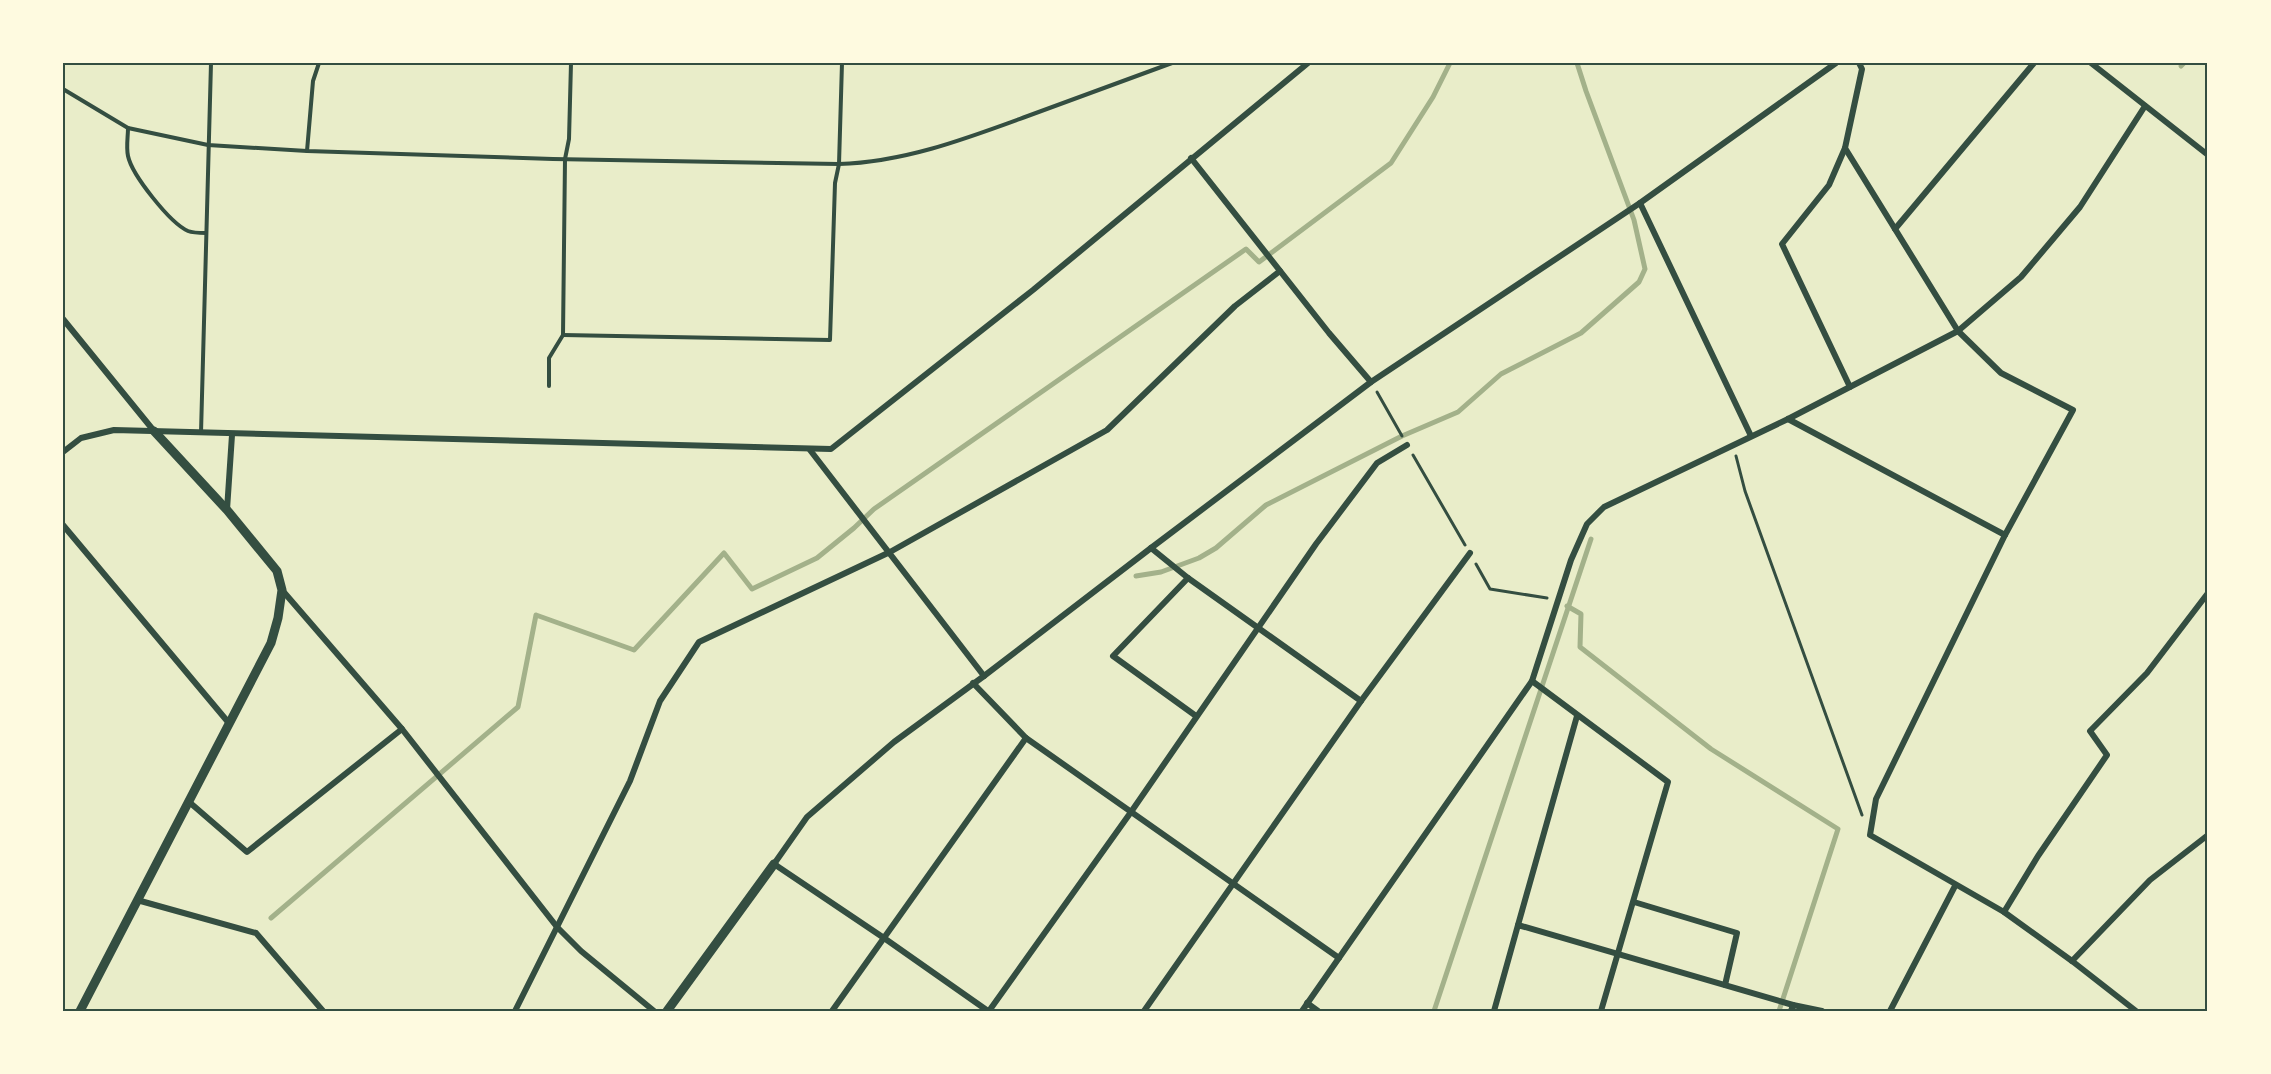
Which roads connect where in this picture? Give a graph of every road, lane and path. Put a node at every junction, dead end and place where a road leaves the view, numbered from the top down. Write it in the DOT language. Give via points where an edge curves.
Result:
graph roads {
  1 [pos="211,63"];
  2 [pos="320,63"];
  3 [pos="571,63"];
  4 [pos="842,63"];
  5 [pos="1172,63"];
  6 [pos="1308,63"];
  7 [pos="1836,63"];
  8 [pos="1859,63"];
  9 [pos="2034,63"];
  10 [pos="2091,63"];
  11 [pos="63,89"];
  12 [pos="2145,106"];
  13 [pos="128,128"];
  14 [pos="208,145"];
  15 [pos="1845,148"];
  16 [pos="307,151"];
  17 [pos="2208,155"];
  18 [pos="1191,158"];
  19 [pos="565,159"];
  20 [pos="839,164"];
  21 [pos="1640,203"];
  22 [pos="1895,229"];
  23 [pos="206,233"];
  24 [pos="1280,271"];
  25 [pos="63,319"];
  26 [pos="1958,331"];
  27 [pos="563,335"];
  28 [pos="1371,382"];
  29 [pos="549,386"];
  30 [pos="1850,387"];
  31 [pos="1788,419"];
  32 [pos="154,431"];
  33 [pos="201,434"];
  34 [pos="232,435"];
  35 [pos="1751,436"];
  36 [pos="1407,445"];
  37 [pos="1733,446"];
  38 [pos="810,450"];
  39 [pos="63,452"];
  40 [pos="227,510"];
  41 [pos="63,525"];
  42 [pos="2005,535"];
  43 [pos="1151,548"];
  44 [pos="891,552"];
  45 [pos="1470,553"];
  46 [pos="1188,578"];
  47 [pos="282,590"];
  48 [pos="2208,592"];
  49 [pos="1558,600"];
  50 [pos="1258,629"];
  51 [pos="984,676"];
  52 [pos="1532,681"];
  53 [pos="973,683"];
  54 [pos="1361,701"];
  55 [pos="1196,716"];
  56 [pos="1577,716"];
  57 [pos="228,723"];
  58 [pos="402,729"];
  59 [pos="1026,738"];
  60 [pos="187,801"];
  61 [pos="1131,812"];
  62 [pos="1870,835"];
  63 [pos="2208,835"];
  64 [pos="774,864"];
  65 [pos="1232,884"];
  66 [pos="1955,886"];
  67 [pos="136,900"];
  68 [pos="1634,902"];
  69 [pos="2004,912"];
  70 [pos="1518,925"];
  71 [pos="557,927"];
  72 [pos="884,938"];
  73 [pos="1618,954"];
  74 [pos="1339,958"];
  75 [pos="2072,961"];
  76 [pos="1725,985"];
  77 [pos="1307,1003"];
  78 [pos="1792,1008"];
  79 [pos="80,1011"];
  80 [pos="323,1011"];
  81 [pos="515,1011"];
  82 [pos="654,1011"];
  83 [pos="667,1011"];
  84 [pos="832,1011"];
  85 [pos="988,1011"];
  86 [pos="1144,1011"];
  87 [pos="1302,1011"];
  88 [pos="1318,1011"];
  89 [pos="1494,1011"];
  90 [pos="1601,1011"];
  91 [pos="1822,1011"];
  92 [pos="1890,1011"];
  93 [pos="2136,1011"];
  1 -- 14 [label="lane"];
  2 -- 16 [label="lane" via="313,81"];
  3 -- 19 [label="lane"];
  4 -- 20 [label="lane"];
  5 -- 20 [label="lane" via="955,142 910,154"];
  6 -- 18 [label="street"];
  7 -- 21 [label="street"];
  8 -- 15 [label="street" via="1862,69"];
  9 -- 22 [label="street"];
  10 -- 12 [label="street"];
  11 -- 13 [label="lane"];
  12 -- 17 [label="street"];
  12 -- 26 [label="street" via="2080,207 2021,277"];
  13 -- 14 [label="lane"];
  13 -- 23 [label="lane" via="127,155 143,186 175,222 189,232"];
  14 -- 16 [label="lane"];
  14 -- 23 [label="lane"];
  15 -- 22 [label="street"];
  15 -- 30 [label="street" via="1829,185 1782,244"];
  16 -- 19 [label="lane"];
  18 -- 24 [label="street"];
  18 -- 38 [label="street" via="1033,290 831,449"];
  19 -- 20 [label="lane"];
  19 -- 27 [label="lane"];
  20 -- 27 [label="lane" via="835,183 830,340"];
  21 -- 28 [label="street"];
  21 -- 35 [label="street"];
  22 -- 26 [label="street"];
  23 -- 33 [label="lane"];
  24 -- 28 [label="street"];
  24 -- 44 [label="street" via="1235,306 1107,430"];
  25 -- 32 [label="street"];
  26 -- 30 [label="street"];
  26 -- 42 [label="street" via="2001,373 2073,410"];
  27 -- 29 [label="lane" via="549,358"];
  28 -- 36 [label="path"];
  28 -- 43 [label="street"];
  30 -- 31 [label="street"];
  31 -- 35 [label="street"];
  31 -- 42 [label="street"];
  32 -- 33 [label="street"];
  32 -- 39 [label="street" via="114,430 81,438"];
  32 -- 40 [label="street"];
  33 -- 34 [label="street"];
  34 -- 38 [label="street"];
  34 -- 40 [label="street"];
  35 -- 37 [label="street"];
  36 -- 45 [label="path"];
  36 -- 50 [label="street" via="1377,463"];
  37 -- 49 [label="street" via="1605,507 1587,524"];
  37 -- 62 [label="path" via="1745,491"];
  38 -- 44 [label="street"];
  40 -- 47 [label="street" via="277,571"];
  41 -- 57 [label="street"];
  42 -- 62 [label="street" via="1876,799"];
  43 -- 46 [label="street"];
  43 -- 51 [label="street"];
  44 -- 51 [label="street"];
  44 -- 71 [label="street" via="699,642 660,701 630,780"];
  45 -- 49 [label="path" via="1490,589"];
  45 -- 54 [label="street"];
  46 -- 50 [label="street"];
  46 -- 55 [label="street" via="1113,656"];
  47 -- 57 [label="street" via="271,642"];
  47 -- 58 [label="street"];
  48 -- 69 [label="street" via="2147,673 2090,731 2107,755"];
  49 -- 52 [label="street"];
  50 -- 54 [label="street"];
  50 -- 55 [label="street"];
  51 -- 53 [label="street"];
  52 -- 56 [label="street"];
  52 -- 74 [label="street"];
  53 -- 59 [label="street"];
  53 -- 64 [label="street" via="894,742 807,818"];
  54 -- 65 [label="street"];
  55 -- 61 [label="street"];
  56 -- 68 [label="street" via="1668,782"];
  56 -- 70 [label="street"];
  57 -- 60 [label="street"];
  58 -- 60 [label="street" via="247,852"];
  58 -- 71 [label="street"];
  59 -- 61 [label="street"];
  59 -- 72 [label="street"];
  60 -- 67 [label="street"];
  61 -- 65 [label="street"];
  61 -- 85 [label="street"];
  62 -- 66 [label="street"];
  63 -- 75 [label="street" via="2150,880"];
  64 -- 72 [label="street"];
  64 -- 83 [label="street"];
  65 -- 74 [label="street"];
  65 -- 86 [label="street"];
  66 -- 69 [label="street"];
  66 -- 92 [label="street"];
  67 -- 79 [label="street"];
  67 -- 80 [label="street" via="256,933"];
  68 -- 73 [label="street"];
  68 -- 76 [label="street" via="1737,933"];
  69 -- 75 [label="street"];
  70 -- 73 [label="street"];
  70 -- 89 [label="street"];
  71 -- 81 [label="street"];
  71 -- 82 [label="street"];
  72 -- 84 [label="street"];
  72 -- 85 [label="street"];
  73 -- 76 [label="street"];
  73 -- 90 [label="street"];
  74 -- 77 [label="street"];
  75 -- 93 [label="street"];
  76 -- 78 [label="street" via="1784,1002"];
  77 -- 87 [label="street"];
  77 -- 88 [label="street"];
  78 -- 91 [label="street"];
}
